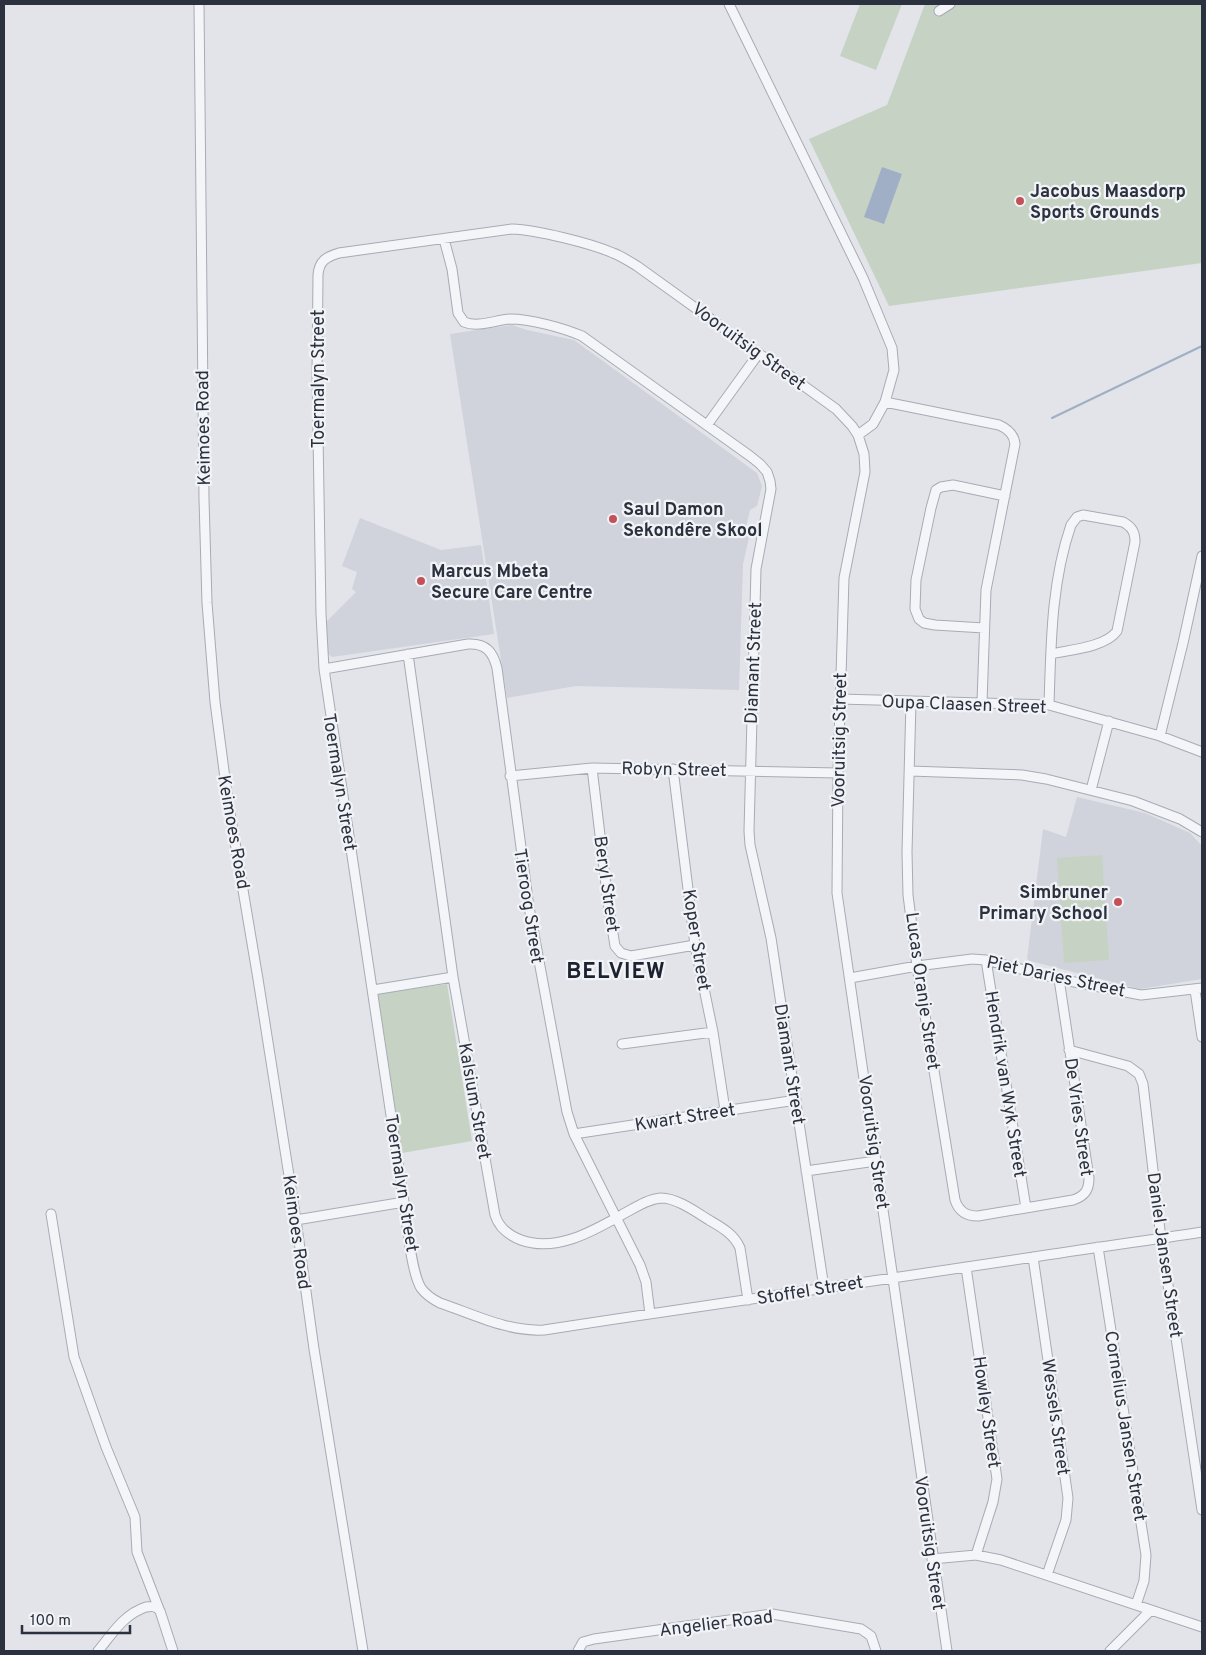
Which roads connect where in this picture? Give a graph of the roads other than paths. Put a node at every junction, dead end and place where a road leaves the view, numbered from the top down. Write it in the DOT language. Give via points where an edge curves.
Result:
graph roads {
  1 [pos="199,4"];
  2 [pos="729,4"];
  3 [pos="950,4"];
  4 [pos="940,11"];
  5 [pos="444,239"];
  6 [pos="319,267"];
  7 [pos="759,353"];
  8 [pos="886,402"];
  9 [pos="707,425"];
  10 [pos="858,435"];
  11 [pos="1005,496"];
  12 [pos="1202,556"];
  13 [pos="984,628"];
  14 [pos="408,654"];
  15 [pos="1051,654"];
  16 [pos="324,669"];
  17 [pos="840,699"];
  18 [pos="911,702"];
  19 [pos="982,702"];
  20 [pos="1049,705"];
  21 [pos="1109,721"];
  22 [pos="1160,736"];
  23 [pos="1202,752"];
  24 [pos="592,768"];
  25 [pos="673,768"];
  26 [pos="750,771"];
  27 [pos="910,771"];
  28 [pos="838,773"];
  29 [pos="510,776"];
  30 [pos="1090,790"];
  31 [pos="1202,832"];
  32 [pos="695,945"];
  33 [pos="986,960"];
  34 [pos="917,966"];
  35 [pos="453,977"];
  36 [pos="850,978"];
  37 [pos="1059,978"];
  38 [pos="1199,989"];
  39 [pos="373,990"];
  40 [pos="713,1032"];
  41 [pos="1202,1037"];
  42 [pos="622,1044"];
  43 [pos="1069,1050"];
  44 [pos="796,1100"];
  45 [pos="725,1110"];
  46 [pos="574,1134"];
  47 [pos="876,1161"];
  48 [pos="806,1171"];
  49 [pos="404,1202"];
  50 [pos="1026,1208"];
  51 [pos="51,1214"];
  52 [pos="616,1218"];
  53 [pos="296,1220"];
  54 [pos="1202,1232"];
  55 [pos="1161,1239"];
  56 [pos="1098,1247"];
  57 [pos="1033,1257"];
  58 [pos="966,1267"];
  59 [pos="893,1277"];
  60 [pos="824,1288"];
  61 [pos="424,1292"];
  62 [pos="748,1300"];
  63 [pos="650,1314"];
  64 [pos="1202,1510"];
  65 [pos="976,1555"];
  66 [pos="932,1559"];
  67 [pos="1047,1575"];
  68 [pos="1136,1605"];
  69 [pos="1151,1610"];
  70 [pos="160,1612"];
  71 [pos="1202,1627"];
  72 [pos="98,1651"];
  73 [pos="173,1651"];
  74 [pos="363,1651"];
  75 [pos="578,1651"];
  76 [pos="876,1651"];
  77 [pos="947,1651"];
  78 [pos="1110,1651"];
  1 -- 53 [label="street, Keimoes Road" via="204,499 211,663 228,801"];
  2 -- 8 [label="street" via="887,333 894,367"];
  3 -- 4 [label="street"];
  5 -- 6 [label="street, Vooruitsig Street" via="339,253 327,257"];
  5 -- 7 [label="street, Vooruitsig Street" via="518,229 606,250 637,266"];
  5 -- 9 [label="street, Diamant Street" via="458,313 464,322 479,324 515,320 577,334"];
  6 -- 16 [label="street, Toermalyn Street" via="317,374"];
  7 -- 9 [label="street"];
  7 -- 10 [label="street, Vooruitsig Street" via="836,409"];
  8 -- 10 [label="street" via="873,424"];
  8 -- 11 [label="street" via="999,425 1010,431 1015,444"];
  9 -- 26 [label="street, Diamant Street" via="760,464 771,484 756,569"];
  10 -- 17 [label="street, Vooruitsig Street" via="865,472 844,573"];
  11 -- 13 [label="street" via="986,590"];
  11 -- 13 [label="street" via="953,485 936,490 916,580 915,609 924,623"];
  12 -- 22 [label="street"];
  13 -- 19 [label="street"];
  14 -- 16 [label="street, Tieroog Street"];
  14 -- 29 [label="street, Tieroog Street" via="474,644 490,651 496,668"];
  14 -- 35 [label="street, Kalsium Street"];
  15 -- 15 [label="street" via="1054,601 1071,525 1083,515 1123,522 1134,534 1135,542 1116,631 1110,639"];
  15 -- 20 [label="street"];
  16 -- 39 [label="street, Toermalyn Street"];
  17 -- 18 [label="street, Oupa Claasen Street"];
  17 -- 28 [label="street, Vooruitsig Street"];
  18 -- 19 [label="street, Oupa Claasen Street"];
  18 -- 27 [label="street, Lucas Oranje Street"];
  19 -- 20 [label="street, Oupa Claasen Street"];
  20 -- 21 [label="street, Oupa Claasen Street"];
  21 -- 22 [label="street, Oupa Claasen Street"];
  21 -- 30 [label="street"];
  22 -- 23 [label="street, Oupa Claasen Street"];
  24 -- 25 [label="street, Robyn Street"];
  24 -- 29 [label="street, Robyn Street"];
  24 -- 32 [label="street, Beryl Street" via="615,946 621,953 631,956"];
  25 -- 26 [label="street, Robyn Street"];
  25 -- 32 [label="street, Koper Street"];
  26 -- 28 [label="street, Robyn Street"];
  26 -- 44 [label="street, Diamant Street" via="750,845 769,929"];
  27 -- 30 [label="street" via="1029,776"];
  27 -- 34 [label="street, Lucas Oranje Street" via="908,883"];
  28 -- 36 [label="street, Vooruitsig Street" via="837,893"];
  29 -- 46 [label="street, Tieroog Street" via="536,952 566,1112"];
  30 -- 31 [label="street" via="1164,812"];
  32 -- 40 [label="street, Koper Street"];
  33 -- 34 [label="street, Piet Daries Street" via="966,959"];
  33 -- 37 [label="street, Piet Daries Street"];
  33 -- 50 [label="street, Hendrik van Wyk Street"];
  34 -- 36 [label="street, Piet Daries Street"];
  34 -- 50 [label="street, Lucas Oranje Street" via="956,1205 965,1214 978,1216"];
  35 -- 39 [label="street"];
  35 -- 52 [label="street, Kalsium Street" via="499,1226 526,1242 557,1242 578,1237"];
  36 -- 47 [label="street, Vooruitsig Street"];
  37 -- 38 [label="street, Piet Daries Street" via="1141,995"];
  37 -- 43 [label="street, De Vries Street"];
  38 -- 41 [label="street"];
  39 -- 49 [label="street, Toermalyn Street"];
  40 -- 42 [label="street"];
  40 -- 45 [label="street, Koper Street"];
  43 -- 50 [label="street, De Vries Street" via="1089,1185 1079,1198"];
  43 -- 55 [label="street, Daniel Jansen Street" via="1122,1064 1139,1074 1143,1084"];
  44 -- 45 [label="street, Kwart Street"];
  44 -- 48 [label="street, Diamant Street"];
  45 -- 46 [label="street, Kwart Street"];
  46 -- 52 [label="street, Tieroog Street"];
  47 -- 48 [label="street"];
  47 -- 59 [label="street, Vooruitsig Street"];
  48 -- 60 [label="street, Diamant Street"];
  49 -- 53 [label="street"];
  49 -- 61 [label="street, Toermalyn Street" via="416,1276"];
  51 -- 70 [label="street" via="74,1357 135,1517 137,1552"];
  52 -- 62 [label="street, Kalsium Street" via="641,1204 663,1198 730,1233 738,1244"];
  52 -- 63 [label="street, Tieroog Street" via="640,1265"];
  53 -- 74 [label="street, Keimoes Road"];
  54 -- 55 [label="street, Stoffel Street"];
  55 -- 56 [label="street, Stoffel Street"];
  55 -- 64 [label="street, Daniel Jansen Street"];
  56 -- 57 [label="street, Stoffel Street"];
  56 -- 68 [label="street, Cornelius Jansen Street" via="1146,1555 1144,1581"];
  57 -- 58 [label="street, Stoffel Street"];
  57 -- 67 [label="street, Wessels Street" via="1068,1498 1066,1520"];
  58 -- 59 [label="street, Stoffel Street"];
  58 -- 65 [label="street, Howley Street" via="997,1479"];
  59 -- 60 [label="street, Stoffel Street"];
  59 -- 66 [label="street, Vooruitsig Street"];
  60 -- 62 [label="street, Stoffel Street"];
  61 -- 63 [label="street, Stoffel Street" via="440,1303 530,1331"];
  62 -- 63 [label="street, Stoffel Street"];
  65 -- 66 [label="street"];
  65 -- 67 [label="street"];
  66 -- 77 [label="street, Vooruitsig Street"];
  67 -- 68 [label="street"];
  68 -- 69 [label="street"];
  69 -- 71 [label="street"];
  69 -- 78 [label="street"];
  70 -- 72 [label="street" via="155,1606 150,1606 130,1614"];
  70 -- 73 [label="street"];
  75 -- 76 [label="street, Angelier Road" via="583,1642 594,1639 772,1614 861,1630 871,1636"];
}
